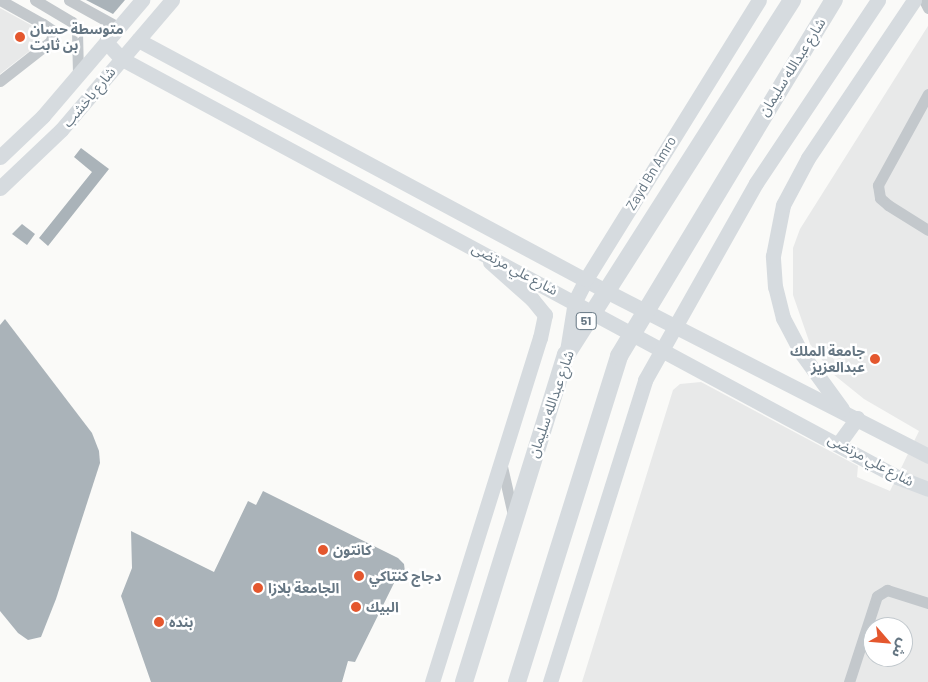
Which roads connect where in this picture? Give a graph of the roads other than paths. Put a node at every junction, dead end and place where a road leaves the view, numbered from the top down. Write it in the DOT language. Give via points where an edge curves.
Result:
graph roads {
  1 [pos="0,0"];
  2 [pos="36,0"];
  3 [pos="69,0"];
  4 [pos="142,0"];
  5 [pos="172,0"];
  6 [pos="758,0"];
  7 [pos="792,0"];
  8 [pos="834,0"];
  9 [pos="878,0"];
  10 [pos="914,0"];
  11 [pos="924,0"];
  12 [pos="928,8"];
  13 [pos="118,28"];
  14 [pos="138,40"];
  15 [pos="106,42"];
  16 [pos="122,59"];
  17 [pos="78,74"];
  18 [pos="0,81"];
  19 [pos="928,94"];
  20 [pos="0,157"];
  21 [pos="0,188"];
  22 [pos="928,230"];
  23 [pos="470,244"];
  24 [pos="586,279"];
  25 [pos="606,291"];
  26 [pos="575,301"];
  27 [pos="593,310"];
  28 [pos="645,310"];
  29 [pos="676,326"];
  30 [pos="633,332"];
  31 [pos="664,348"];
  32 [pos="566,355"];
  33 [pos="850,415"];
  34 [pos="839,443"];
  35 [pos="928,456"];
  36 [pos="501,462"];
  37 [pos="927,487"];
  38 [pos="514,515"];
  39 [pos="928,603"];
  40 [pos="462,679"];
  41 [pos="432,682"];
  42 [pos="517,682"];
  43 [pos="550,682"];
  44 [pos="849,682"];
  1 -- 18 [label="street" via="52,30 51,41"];
  2 -- 17 [label="street" via="72,22 77,32"];
  3 -- 13 [label="street"];
  4 -- 13 [label="main road, شارع باخشب"];
  5 -- 14 [label="main road, شارع باخشب"];
  6 -- 24 [label="main road, Zayd Bn Amro"];
  7 -- 25 [label="main road, شارع عبدالله سليمان / 51"];
  8 -- 28 [label="main road, شارع عبدالله سليمان"];
  9 -- 29 [label="main road" via="756,183"];
  10 -- 33 [label="main road" via="800,174 783,205 773,256 775,287 783,318 802,354"];
  11 -- 12 [label="street"];
  13 -- 15 [label="main road, شارع باخشب"];
  14 -- 16 [label="main road, شارع باخشب"];
  14 -- 24 [label="main road, شارع علي مرتضى"];
  15 -- 16 [label="main road, شارع علي مرتضى"];
  15 -- 17 [label="main road, شارع باخشب"];
  16 -- 21 [label="main road, شارع باخشب" via="61,130"];
  16 -- 23 [label="main road, شارع علي مرتضى"];
  17 -- 20 [label="main road, شارع باخشب" via="43,116"];
  19 -- 22 [label="street" via="878,185 880,198"];
  23 -- 26 [label="main road, شارع علي مرتضى"];
  23 -- 36 [label="main road" via="532,298 545,315"];
  24 -- 25 [label="main road, شارع علي مرتضى"];
  24 -- 26 [label="main road, Zayd Bn Amro"];
  25 -- 27 [label="main road, شارع عبدالله سليمان / 51"];
  25 -- 28 [label="main road, شارع علي مرتضى"];
  26 -- 27 [label="main road, شارع علي مرتضى"];
  26 -- 32 [label="main road, Zayd Bn Amro"];
  27 -- 30 [label="main road, شارع علي مرتضى"];
  27 -- 32 [label="main road, شارع عبدالله سليمان / 51"];
  28 -- 29 [label="main road, شارع علي مرتضى"];
  28 -- 30 [label="main road, شارع عبدالله سليمان"];
  29 -- 31 [label="main road"];
  29 -- 33 [label="main road, شارع علي مرتضى"];
  30 -- 31 [label="main road, شارع علي مرتضى"];
  30 -- 42 [label="main road, شارع عبدالله سليمان" via="619,356"];
  31 -- 34 [label="main road, شارع علي مرتضى"];
  31 -- 43 [label="main road" via="645,380"];
  32 -- 38 [label="main road, شارع عبدالله سليمان / 51"];
  33 -- 34 [label="main road"];
  33 -- 35 [label="main road, شارع علي مرتضى"];
  34 -- 37 [label="main road, شارع علي مرتضى" via="897,477"];
  36 -- 38 [label="street"];
  36 -- 41 [label="main road"];
  38 -- 40 [label="main road, شارع عبدالله سليمان / 51"];
  39 -- 44 [label="street" via="887,590 877,596"];
}
